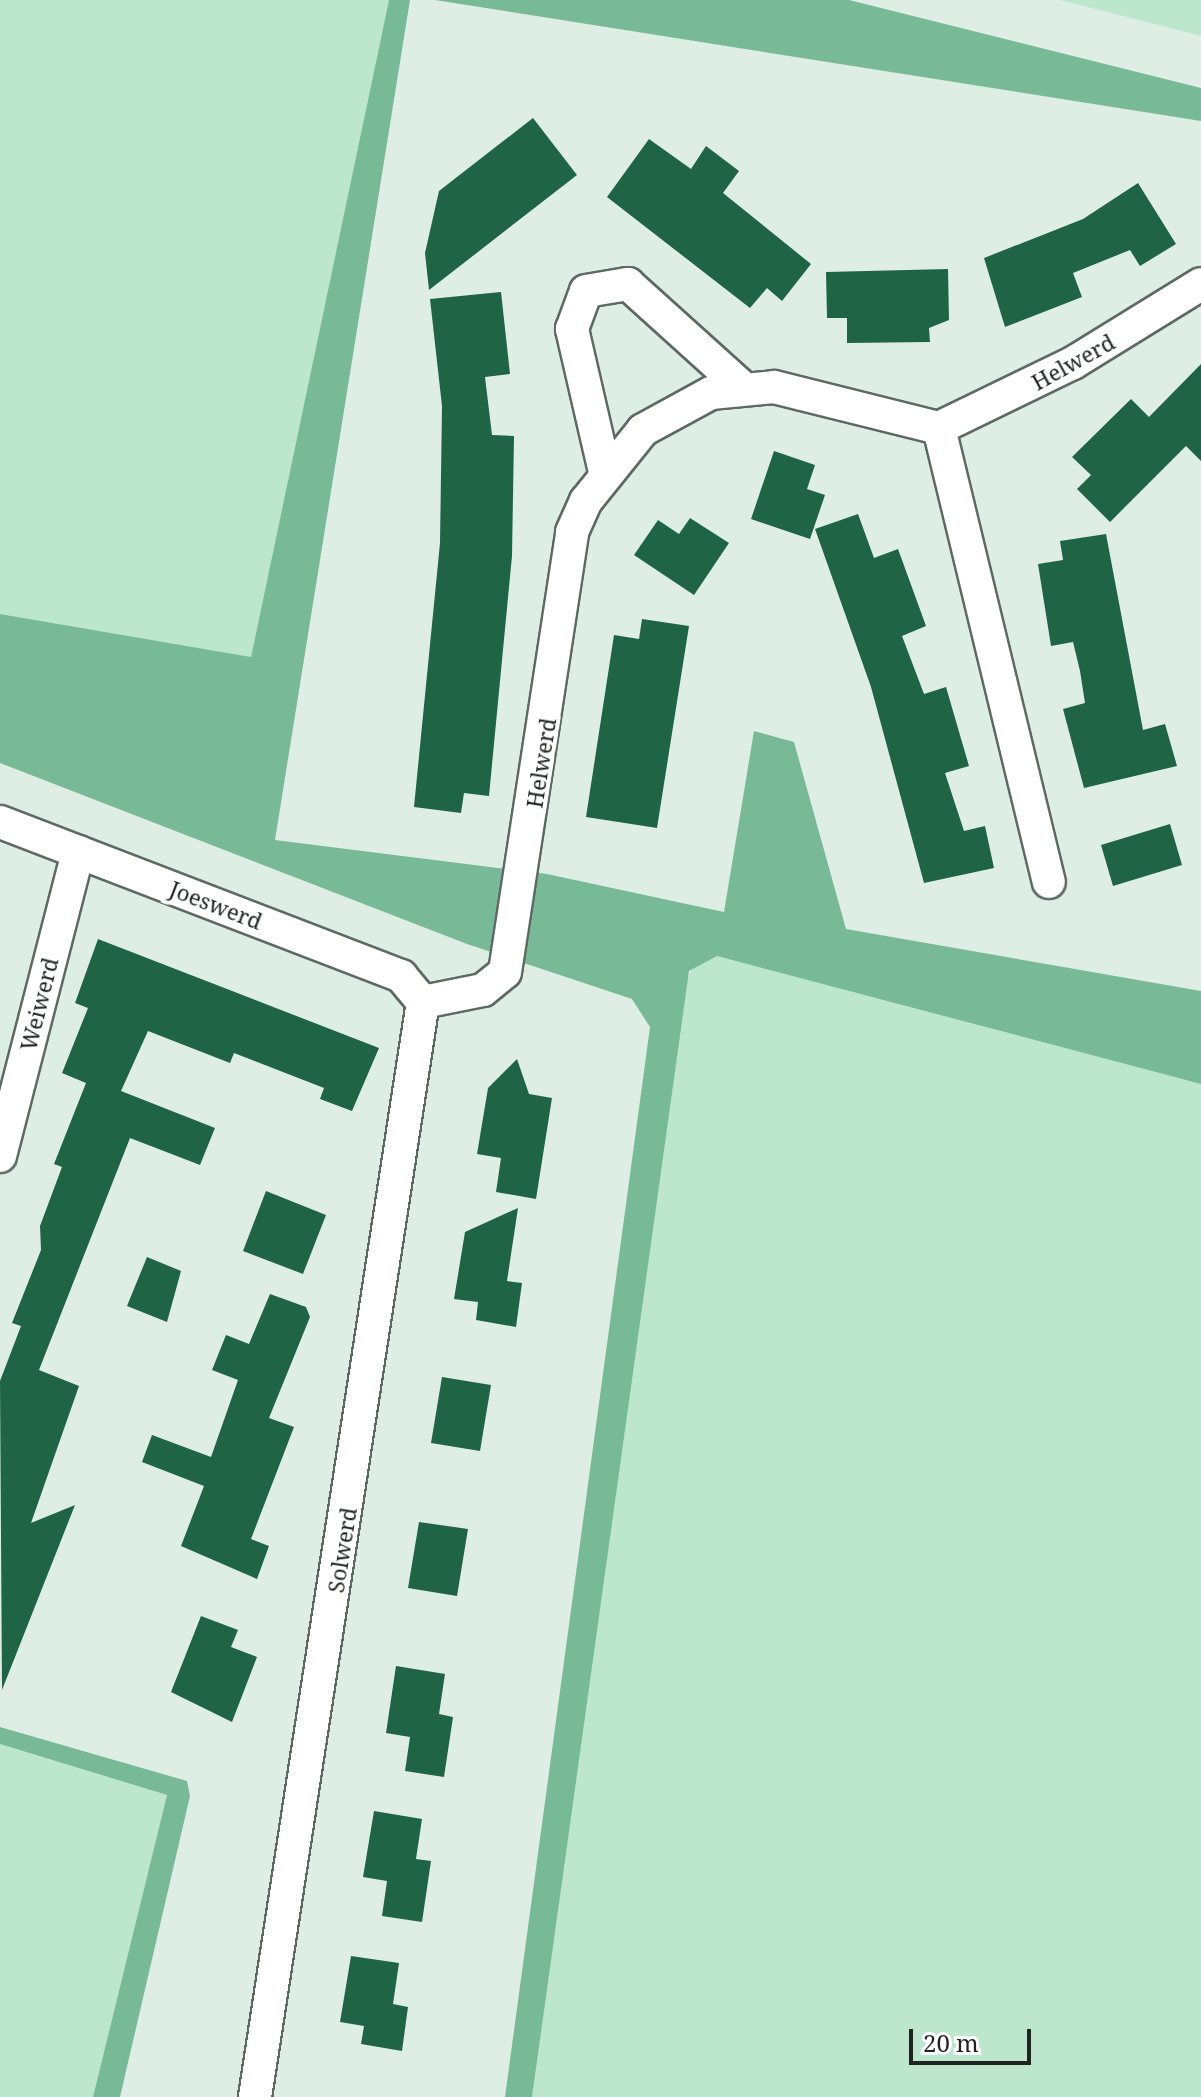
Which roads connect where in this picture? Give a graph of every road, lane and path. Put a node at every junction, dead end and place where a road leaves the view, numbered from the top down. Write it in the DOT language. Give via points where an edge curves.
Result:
graph roads {
  1 [pos="1201,284"];
  2 [pos="742,387"];
  3 [pos="939,428"];
  4 [pos="605,472"];
  5 [pos="0,822"];
  6 [pos="78,852"];
  7 [pos="1049,882"];
  8 [pos="423,1002"];
  9 [pos="0,1156"];
  10 [pos="255,2097"];
  1 -- 3 [label="street, Helwerd" via="1073,363"];
  2 -- 3 [label="street, Helwerd" via="774,387"];
  2 -- 4 [label="street, Helwerd" via="661,416"];
  2 -- 4 [label="street" via="628,284 586,291 572,329"];
  3 -- 7 [label="street"];
  4 -- 8 [label="street, Helwerd" via="572,532 505,972 483,990"];
  5 -- 6 [label="street, Joeswerd"];
  6 -- 8 [label="street, Joeswerd" via="401,976"];
  6 -- 9 [label="street, Weiwerd"];
  8 -- 10 [label="street, Solwerd"];
}
